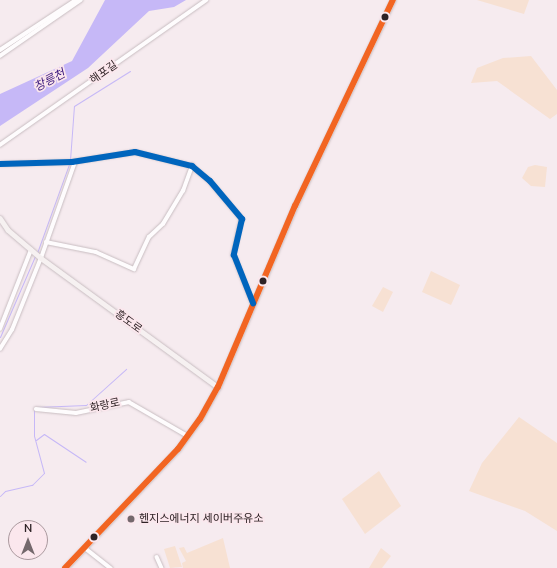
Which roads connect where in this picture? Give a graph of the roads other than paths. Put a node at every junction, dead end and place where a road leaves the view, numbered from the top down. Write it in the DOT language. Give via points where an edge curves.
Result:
graph roads {
  1 [pos="76,0"];
  2 [pos="81,0"];
  3 [pos="206,0"];
  4 [pos="392,0"];
  5 [pos="0,50"];
  6 [pos="0,56"];
  7 [pos="0,145"];
  8 [pos="73,162"];
  9 [pos="0,164"];
  10 [pos="192,166"];
  11 [pos="0,218"];
  12 [pos="46,242"];
  13 [pos="31,251"];
  14 [pos="40,258"];
  15 [pos="253,303"];
  16 [pos="0,329"];
  17 [pos="0,349"];
  18 [pos="218,387"];
  19 [pos="36,409"];
  20 [pos="188,436"];
  21 [pos="85,548"];
  22 [pos="157,557"];
  23 [pos="66,568"];
  24 [pos="111,568"];
  25 [pos="162,568"];
  1 -- 5 [label="street"];
  2 -- 6 [label="street"];
  3 -- 7 [label="street, 해포길"];
  4 -- 15 [label="main road"];
  8 -- 9 [label="street"];
  8 -- 10 [label="street" via="135,152"];
  8 -- 12 [label="street"];
  10 -- 12 [label="street" via="183,191 163,224 149,237 134,269 96,252"];
  10 -- 15 [label="street" via="210,181 242,219 234,255"];
  11 -- 13 [label="main road" via="8,230"];
  12 -- 14 [label="street"];
  13 -- 14 [label="main road, 흥도로"];
  13 -- 16 [label="street"];
  14 -- 17 [label="street" via="12,330"];
  14 -- 18 [label="main road, 흥도로"];
  15 -- 18 [label="main road"];
  18 -- 20 [label="main road"];
  19 -- 20 [label="street, 화랑로" via="76,413 129,402"];
  20 -- 21 [label="main road"];
  21 -- 23 [label="main road"];
  21 -- 24 [label="street"];
  22 -- 25 [label="street"];
}
